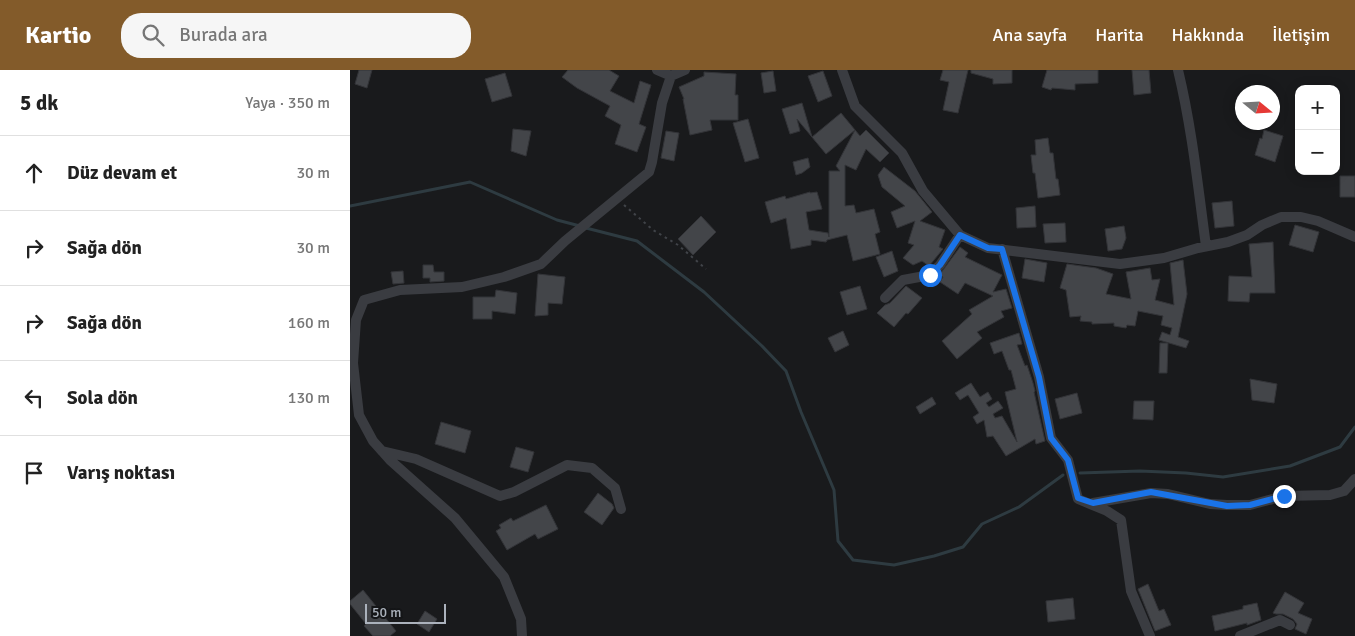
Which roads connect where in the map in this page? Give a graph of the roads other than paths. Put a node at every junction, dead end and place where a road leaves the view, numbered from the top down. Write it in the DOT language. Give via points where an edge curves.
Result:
graph roads {
  1 [pos="658,70"];
  2 [pos="685,70"];
  3 [pos="842,70"];
  4 [pos="1178,70"];
  5 [pos="671,76"];
  6 [pos="960,235"];
  7 [pos="1355,237"];
  8 [pos="1206,246"];
  9 [pos="1002,249"];
  10 [pos="885,298"];
  11 [pos="382,451"];
  12 [pos="1355,479"];
  13 [pos="1093,503"];
  14 [pos="621,509"];
  15 [pos="1290,625"];
  16 [pos="522,636"];
  17 [pos="1150,636"];
  18 [pos="1240,636"];
  1 -- 5 [label="street"];
  2 -- 5 [label="street"];
  3 -- 6 [label="street" via="855,106 902,153 923,191"];
  4 -- 8 [label="street" via="1194,152"];
  5 -- 11 [label="street" via="662,103 649,172 541,264 462,287 400,290 364,300 356,320 353,363 359,415"];
  6 -- 9 [label="street" via="988,248"];
  6 -- 10 [label="street" via="930,275 903,280"];
  7 -- 8 [label="street" via="1318,221 1281,217 1248,235"];
  8 -- 9 [label="street" via="1164,258 1120,264"];
  9 -- 13 [label="street" via="1039,377 1051,438 1068,460 1078,498"];
  11 -- 14 [label="street" via="416,460 500,496 567,465 592,468 614,488"];
  11 -- 16 [label="street" via="455,518 504,577 521,619"];
  12 -- 13 [label="street" via="1344,491 1330,495 1284,496 1250,505 1210,504 1151,492"];
  13 -- 17 [label="street" via="1121,520 1131,591"];
  15 -- 18 [label="street" via="1280,620"];
}
